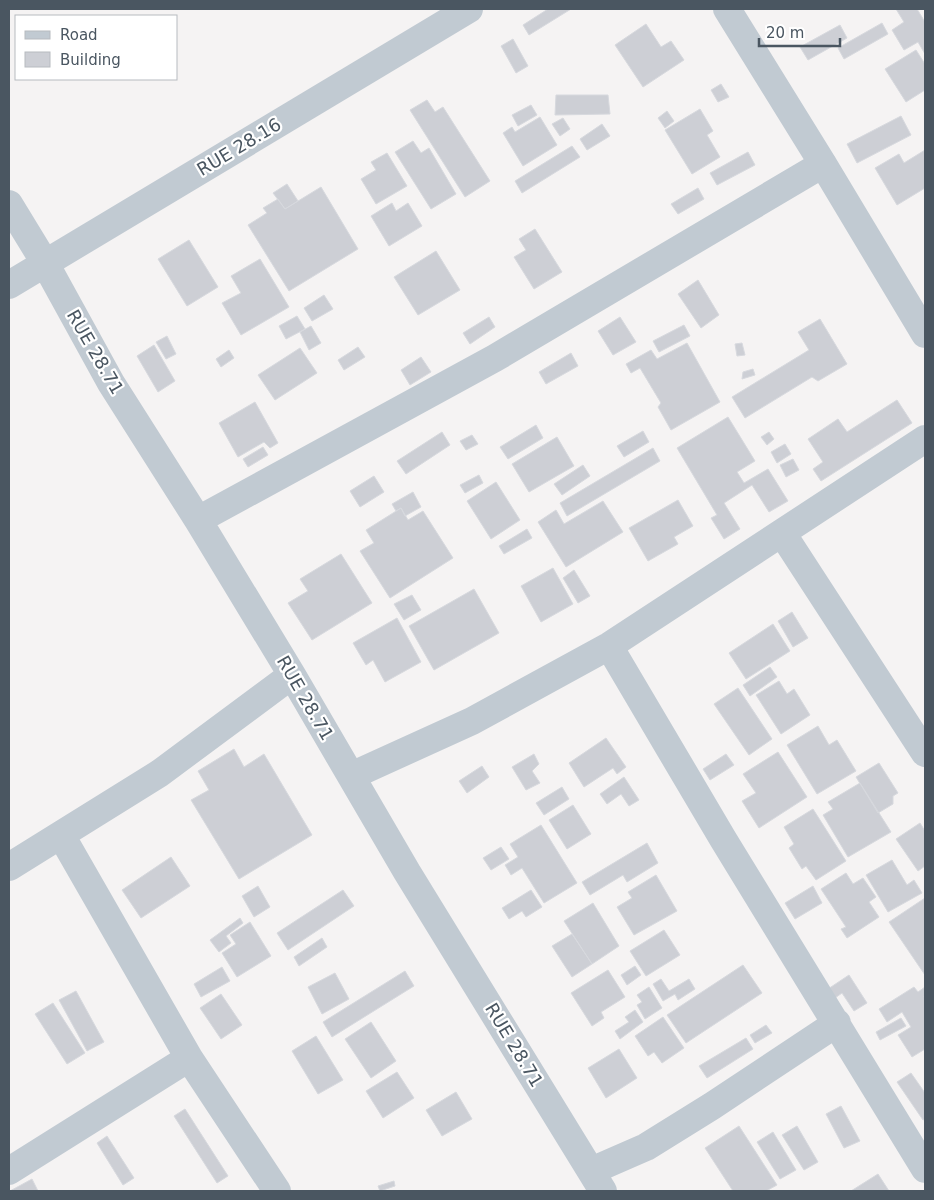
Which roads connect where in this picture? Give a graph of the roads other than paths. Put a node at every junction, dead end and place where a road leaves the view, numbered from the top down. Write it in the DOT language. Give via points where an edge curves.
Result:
graph roads {
  1 [pos="469,9"];
  2 [pos="727,9"];
  3 [pos="823,164"];
  4 [pos="9,204"];
  5 [pos="45,263"];
  6 [pos="9,285"];
  7 [pos="925,334"];
  8 [pos="925,439"];
  9 [pos="198,520"];
  10 [pos="782,533"];
  11 [pos="609,646"];
  12 [pos="292,675"];
  13 [pos="925,753"];
  14 [pos="350,776"];
  15 [pos="61,836"];
  16 [pos="9,867"];
  17 [pos="837,1023"];
  18 [pos="190,1058"];
  19 [pos="925,1169"];
  20 [pos="9,1171"];
  21 [pos="597,1181"];
  22 [pos="277,1191"];
  1 -- 5 [label="street, RUE 28.16"];
  2 -- 3 [label="street"];
  3 -- 7 [label="street"];
  3 -- 9 [label="street" via="495,358"];
  4 -- 5 [label="street, RUE 28.71"];
  5 -- 6 [label="street, RUE 28.16"];
  5 -- 9 [label="street, RUE 28.71" via="111,383"];
  8 -- 10 [label="street"];
  9 -- 12 [label="street, RUE 28.71"];
  10 -- 11 [label="street"];
  10 -- 13 [label="street"];
  11 -- 14 [label="street" via="472,721"];
  11 -- 17 [label="street"];
  12 -- 14 [label="street, RUE 28.71"];
  12 -- 15 [label="street" via="160,773"];
  14 -- 21 [label="street, RUE 28.71"];
  15 -- 16 [label="street"];
  15 -- 18 [label="street"];
  17 -- 19 [label="street"];
  17 -- 21 [label="street"];
  18 -- 20 [label="street"];
  18 -- 22 [label="street"];
}
